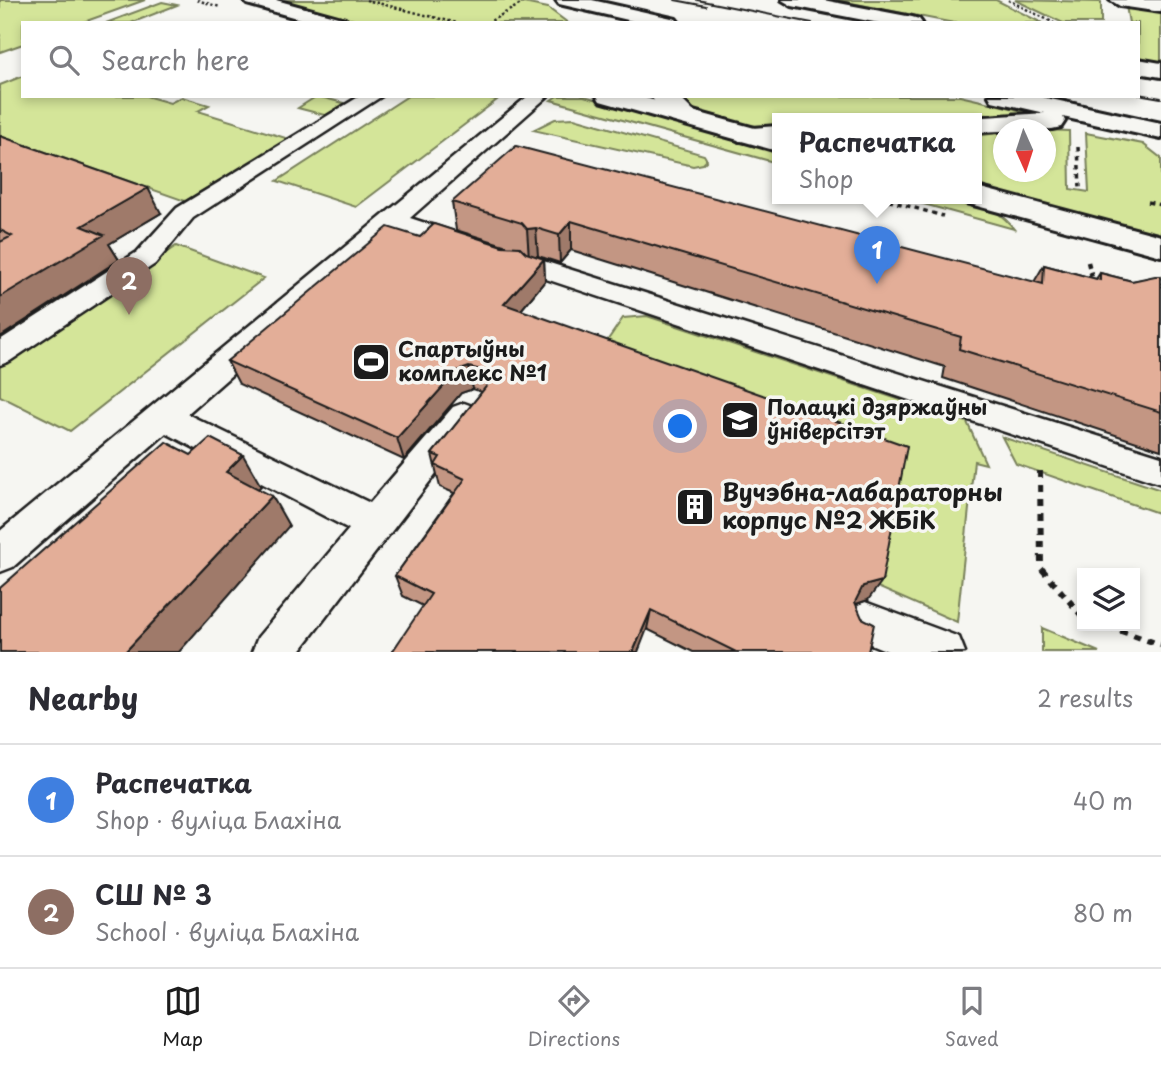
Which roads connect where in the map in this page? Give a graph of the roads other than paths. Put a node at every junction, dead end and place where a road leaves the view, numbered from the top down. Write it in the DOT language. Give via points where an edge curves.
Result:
graph roads {
  1 [pos="254,0"];
  2 [pos="554,0"];
  3 [pos="566,0"];
  4 [pos="793,0"];
  5 [pos="1120,0"];
  6 [pos="1161,6"];
  7 [pos="331,21"];
  8 [pos="578,21"];
  9 [pos="660,21"];
  10 [pos="902,21"];
  11 [pos="1140,66"];
  12 [pos="1161,70"];
  13 [pos="370,98"];
  14 [pos="537,98"];
  15 [pos="615,98"];
  16 [pos="665,98"];
  17 [pos="1010,98"];
  18 [pos="687,118"];
  19 [pos="1101,118"];
  20 [pos="982,124"];
  21 [pos="1161,131"];
  22 [pos="772,134"];
  23 [pos="749,135"];
  24 [pos="772,142"];
  25 [pos="982,197"];
  26 [pos="392,220"];
  27 [pos="1161,246"];
  28 [pos="481,249"];
  29 [pos="537,267"];
  30 [pos="0,354"];
  31 [pos="474,404"];
  32 [pos="162,416"];
  33 [pos="1161,470"];
  34 [pos="375,524"];
  35 [pos="0,554"];
  36 [pos="865,622"];
  37 [pos="273,652"];
  38 [pos="944,652"];
  1 -- 7 [label="main road"];
  2 -- 8 [label="main road"];
  3 -- 9 [label="main road"];
  4 -- 10 [label="main road"];
  5 -- 6 [label="main road"];
  11 -- 12 [label="main road"];
  13 -- 30 [label="lane" via="185,213 146,258"];
  14 -- 26 [label="lane"];
  15 -- 18 [label="main road"];
  16 -- 18 [label="main road"];
  17 -- 19 [label="main road"];
  18 -- 23 [label="main road"];
  19 -- 20 [label="main road"];
  19 -- 21 [label="main road"];
  22 -- 23 [label="main road"];
  23 -- 24 [label="main road"];
  25 -- 27 [label="main road"];
  26 -- 28 [label="lane"];
  26 -- 32 [label="lane"];
  29 -- 33 [label="lane"];
  31 -- 34 [label="lane"];
  32 -- 34 [label="lane"];
  32 -- 35 [label="lane"];
  34 -- 37 [label="lane"];
  36 -- 38 [label="lane"];
}
